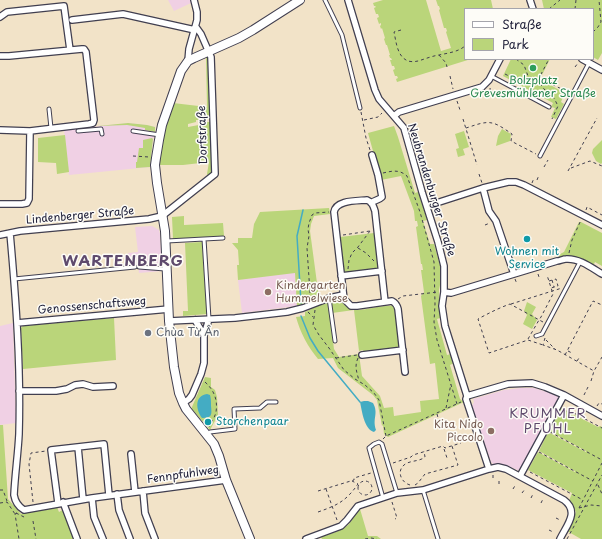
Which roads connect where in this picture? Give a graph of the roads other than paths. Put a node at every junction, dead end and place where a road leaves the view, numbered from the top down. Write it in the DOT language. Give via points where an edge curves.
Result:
graph roads {
  1 [pos="194,0"];
  2 [pos="300,0"];
  3 [pos="325,0"];
  4 [pos="348,0"];
  5 [pos="0,18"];
  6 [pos="72,20"];
  7 [pos="195,29"];
  8 [pos="70,50"];
  9 [pos="209,54"];
  10 [pos="0,56"];
  11 [pos="499,60"];
  12 [pos="584,60"];
  13 [pos="188,61"];
  14 [pos="589,62"];
  15 [pos="602,70"];
  16 [pos="491,76"];
  17 [pos="549,107"];
  18 [pos="360,108"];
  19 [pos="49,110"];
  20 [pos="394,116"];
  21 [pos="51,128"];
  22 [pos="0,130"];
  23 [pos="78,130"];
  24 [pos="133,130"];
  25 [pos="30,131"];
  26 [pos="102,134"];
  27 [pos="160,135"];
  28 [pos="372,155"];
  29 [pos="540,156"];
  30 [pos="483,188"];
  31 [pos="371,203"];
  32 [pos="0,204"];
  33 [pos="427,206"];
  34 [pos="162,216"];
  35 [pos="602,225"];
  36 [pos="10,233"];
  37 [pos="0,236"];
  38 [pos="223,238"];
  39 [pos="204,239"];
  40 [pos="165,241"];
  41 [pos="580,262"];
  42 [pos="167,269"];
  43 [pos="382,271"];
  44 [pos="602,274"];
  45 [pos="344,275"];
  46 [pos="515,277"];
  47 [pos="14,279"];
  48 [pos="444,292"];
  49 [pos="343,295"];
  50 [pos="329,298"];
  51 [pos="386,302"];
  52 [pos="169,310"];
  53 [pos="195,320"];
  54 [pos="209,320"];
  55 [pos="169,321"];
  56 [pos="17,323"];
  57 [pos="543,332"];
  58 [pos="204,334"];
  59 [pos="547,334"];
  60 [pos="536,336"];
  61 [pos="335,341"];
  62 [pos="403,350"];
  63 [pos="362,355"];
  64 [pos="406,372"];
  65 [pos="113,386"];
  66 [pos="19,391"];
  67 [pos="564,395"];
  68 [pos="467,396"];
  69 [pos="276,402"];
  70 [pos="183,403"];
  71 [pos="602,416"];
  72 [pos="207,432"];
  73 [pos="78,447"];
  74 [pos="131,454"];
  75 [pos="489,469"];
  76 [pos="520,476"];
  77 [pos="226,480"];
  78 [pos="423,490"];
  79 [pos="143,491"];
  80 [pos="135,492"];
  81 [pos="397,493"];
  82 [pos="117,494"];
  83 [pos="109,495"];
  84 [pos="92,498"];
  85 [pos="383,498"];
  86 [pos="83,499"];
  87 [pos="60,503"];
  88 [pos="77,539"];
  89 [pos="103,539"];
  90 [pos="130,539"];
  91 [pos="155,539"];
  92 [pos="250,539"];
  93 [pos="306,539"];
  94 [pos="438,539"];
  95 [pos="560,539"];
  1 -- 7 [label="street, Dorfstraße" via="197,12"];
  2 -- 9 [label="main road"];
  3 -- 18 [label="lane" via="342,35"];
  4 -- 20 [label="street, Neubrandenburger Straße" via="375,90 379,99"];
  5 -- 8 [label="street" via="7,12 62,5"];
  6 -- 7 [label="street" via="123,14"];
  7 -- 9 [label="street, Dorfstraße" via="201,34"];
  7 -- 13 [label="street, Dorfstraße"];
  8 -- 10 [label="street"];
  8 -- 21 [label="street" via="82,48 86,52 94,120 89,124"];
  9 -- 13 [label="main road"];
  9 -- 34 [label="street, Dorfstraße" via="215,174"];
  11 -- 16 [label="street"];
  12 -- 14 [label="street"];
  13 -- 27 [label="main road, Dorfstraße" via="180,74"];
  14 -- 15 [label="street"];
  14 -- 29 [label="lane"];
  16 -- 17 [label="lane"];
  16 -- 20 [label="street" via="482,87 399,112"];
  19 -- 21 [label="lane"];
  20 -- 33 [label="street, Neubrandenburger Straße" via="404,128"];
  21 -- 25 [label="street"];
  22 -- 25 [label="street"];
  23 -- 26 [label="lane" via="101,129"];
  24 -- 27 [label="lane"];
  25 -- 32 [label="street" via="29,199 27,203 22,204"];
  27 -- 34 [label="main road, Dorfstraße" via="156,158"];
  28 -- 31 [label="street" via="382,197"];
  30 -- 33 [label="street"];
  30 -- 35 [label="street" via="516,182"];
  30 -- 46 [label="street" via="489,211 496,221"];
  31 -- 43 [label="street" via="375,211"];
  31 -- 45 [label="street" via="367,200 342,203 334,209"];
  33 -- 48 [label="street, Neubrandenburger Straße" via="444,266"];
  34 -- 36 [label="street, Lindenberger Straße"];
  34 -- 40 [label="main road, Dorfstraße"];
  36 -- 37 [label="street, Lindenberger Straße"];
  36 -- 47 [label="street"];
  38 -- 39 [label="lane"];
  39 -- 40 [label="lane"];
  39 -- 54 [label="lane"];
  40 -- 42 [label="main road, Dorfstraße"];
  41 -- 44 [label="street"];
  41 -- 46 [label="street" via="567,259"];
  41 -- 57 [label="lane"];
  42 -- 47 [label="lane" via="137,268"];
  42 -- 52 [label="main road, Dorfstraße"];
  43 -- 45 [label="street"];
  43 -- 51 [label="street"];
  45 -- 49 [label="street"];
  46 -- 48 [label="street" via="452,293"];
  47 -- 56 [label="street"];
  48 -- 68 [label="street, Neubrandenburger Straße" via="442,306 445,326"];
  49 -- 50 [label="street"];
  49 -- 51 [label="street" via="351,306"];
  50 -- 54 [label="street" via="287,312"];
  50 -- 61 [label="lane"];
  51 -- 62 [label="street" via="392,301 397,305"];
  52 -- 55 [label="main road, Dorfstraße"];
  52 -- 56 [label="street, Genossenschaftsweg"];
  53 -- 54 [label="street"];
  53 -- 55 [label="street"];
  53 -- 58 [label="street"];
  54 -- 58 [label="street"];
  55 -- 70 [label="main road, Dorfstraße" via="174,367"];
  56 -- 66 [label="street"];
  57 -- 59 [label="lane"];
  57 -- 60 [label="lane"];
  58 -- 70 [label="street" via="204,363 200,378 192,395"];
  62 -- 63 [label="street"];
  62 -- 64 [label="street"];
  65 -- 66 [label="street" via="93,387 83,384 61,390"];
  66 -- 87 [label="street, Fennpfuhlweg" via="15,500 24,510"];
  67 -- 68 [label="street" via="532,383 519,383"];
  67 -- 71 [label="street"];
  67 -- 76 [label="street"];
  68 -- 75 [label="street, Neubrandenburger Straße"];
  69 -- 72 [label="lane" via="267,402 260,408 234,409 235,429"];
  70 -- 72 [label="main road, Dorfstraße"];
  72 -- 77 [label="main road, Dorfstraße" via="219,456"];
  73 -- 83 [label="street" via="104,444"];
  73 -- 86 [label="street"];
  73 -- 87 [label="street" via="51,450"];
  74 -- 80 [label="street, Fennpfuhlweg"];
  75 -- 76 [label="street" via="498,467"];
  75 -- 78 [label="street"];
  76 -- 95 [label="street" via="569,504 572,509 571,517"];
  77 -- 79 [label="street, Fennpfuhlweg"];
  77 -- 92 [label="main road, Dorfstraße"];
  78 -- 81 [label="street"];
  78 -- 94 [label="lane"];
  79 -- 80 [label="street, Fennpfuhlweg"];
  79 -- 91 [label="street, Fennpfuhlweg" via="145,513"];
  80 -- 82 [label="street, Fennpfuhlweg"];
  81 -- 85 [label="street"];
  81 -- 85 [label="lane" via="382,444 379,442 369,448"];
  82 -- 83 [label="street, Fennpfuhlweg"];
  82 -- 90 [label="street" via="119,510"];
  83 -- 84 [label="street, Fennpfuhlweg"];
  84 -- 86 [label="street, Fennpfuhlweg"];
  84 -- 89 [label="street" via="94,517"];
  85 -- 93 [label="street" via="358,506 341,526"];
  86 -- 87 [label="street, Fennpfuhlweg"];
  87 -- 88 [label="street"];
}
